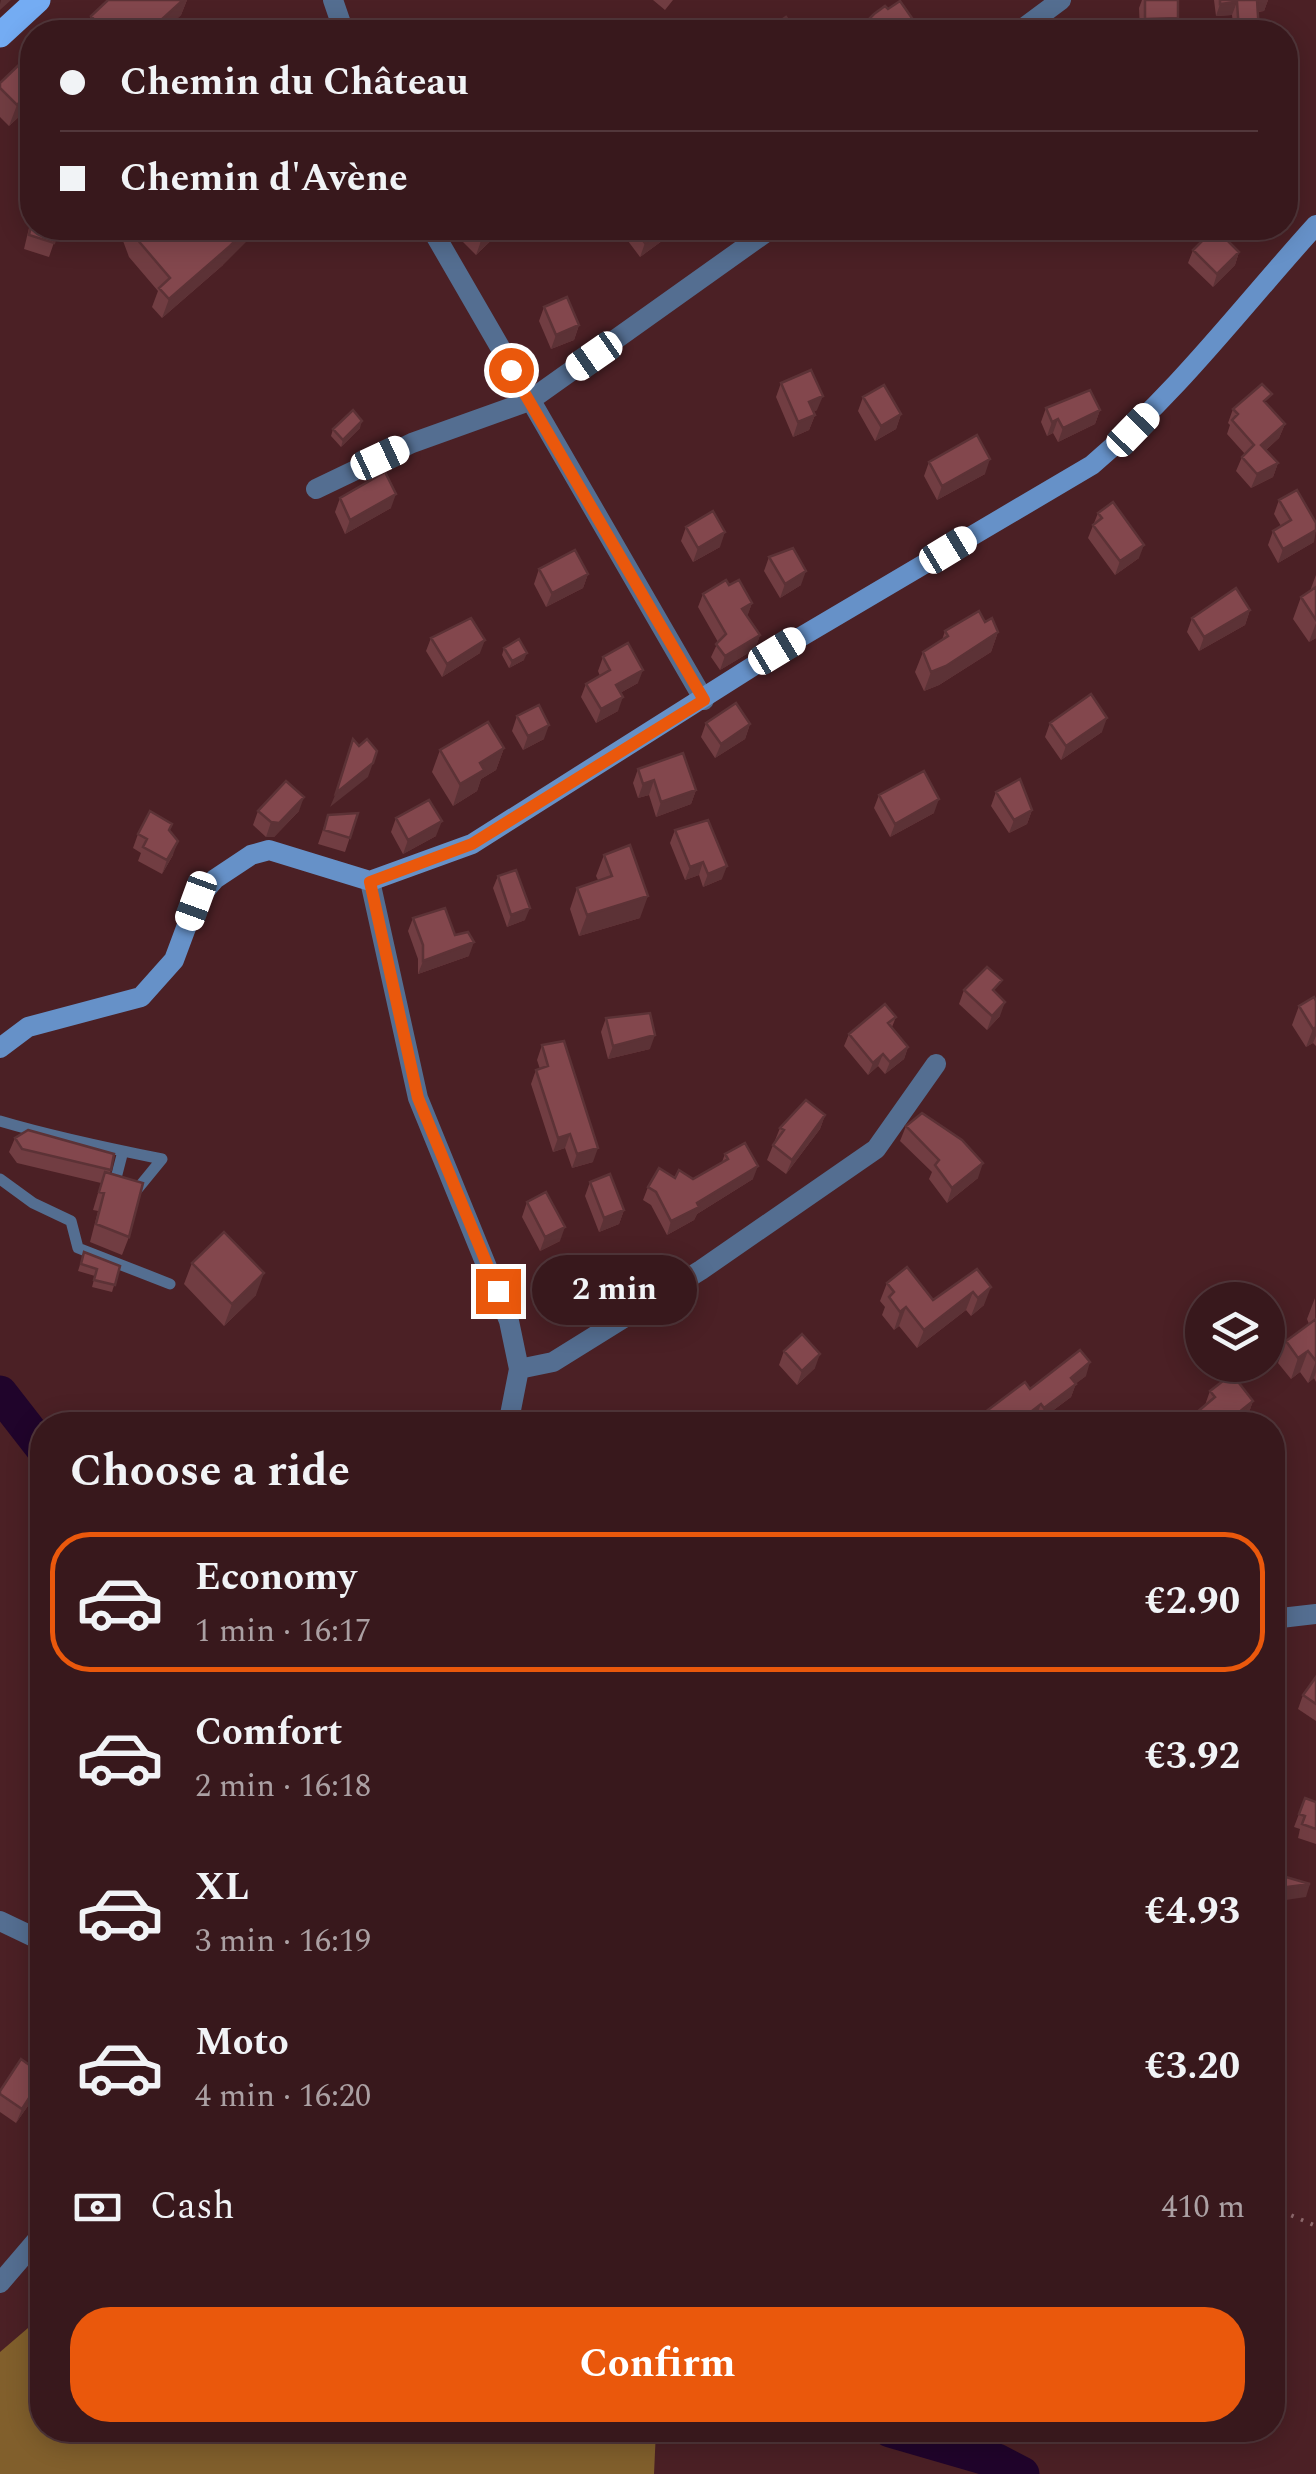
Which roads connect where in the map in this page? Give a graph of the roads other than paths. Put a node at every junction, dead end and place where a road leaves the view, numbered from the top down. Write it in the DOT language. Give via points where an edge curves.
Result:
graph roads {
  1 [pos="38,0"];
  2 [pos="1062,0"];
  3 [pos="1034,20"];
  4 [pos="0,35"];
  5 [pos="1316,225"];
  6 [pos="438,240"];
  7 [pos="755,240"];
  8 [pos="529,401"];
  9 [pos="316,489"];
  10 [pos="704,700"];
  11 [pos="370,882"];
  12 [pos="0,1048"];
  13 [pos="936,1064"];
  14 [pos="0,1121"];
  15 [pos="122,1151"];
  16 [pos="0,1179"];
  17 [pos="170,1284"];
  18 [pos="518,1370"];
  19 [pos="510,1412"];
  20 [pos="1316,1614"];
  21 [pos="1285,1618"];
  22 [pos="0,1921"];
  23 [pos="30,1935"];
  24 [pos="30,2248"];
  25 [pos="0,2283"];
  1 -- 4 [label="main road"];
  2 -- 3 [label="street"];
  5 -- 10 [label="street" via="1218,342 1092,465"];
  6 -- 8 [label="street"];
  7 -- 8 [label="street"];
  8 -- 9 [label="street" via="412,443"];
  8 -- 10 [label="street"];
  10 -- 11 [label="street" via="472,844"];
  11 -- 12 [label="street" via="270,850 251,855 196,901 174,960 141,998 28,1028"];
  11 -- 18 [label="street" via="418,1098 509,1321"];
  13 -- 18 [label="street" via="876,1149 553,1362"];
  14 -- 15 [label="lane"];
  16 -- 17 [label="lane" via="71,1221 78,1248"];
  18 -- 19 [label="street"];
  20 -- 21 [label="street"];
  22 -- 23 [label="street"];
  24 -- 25 [label="street"];
}
